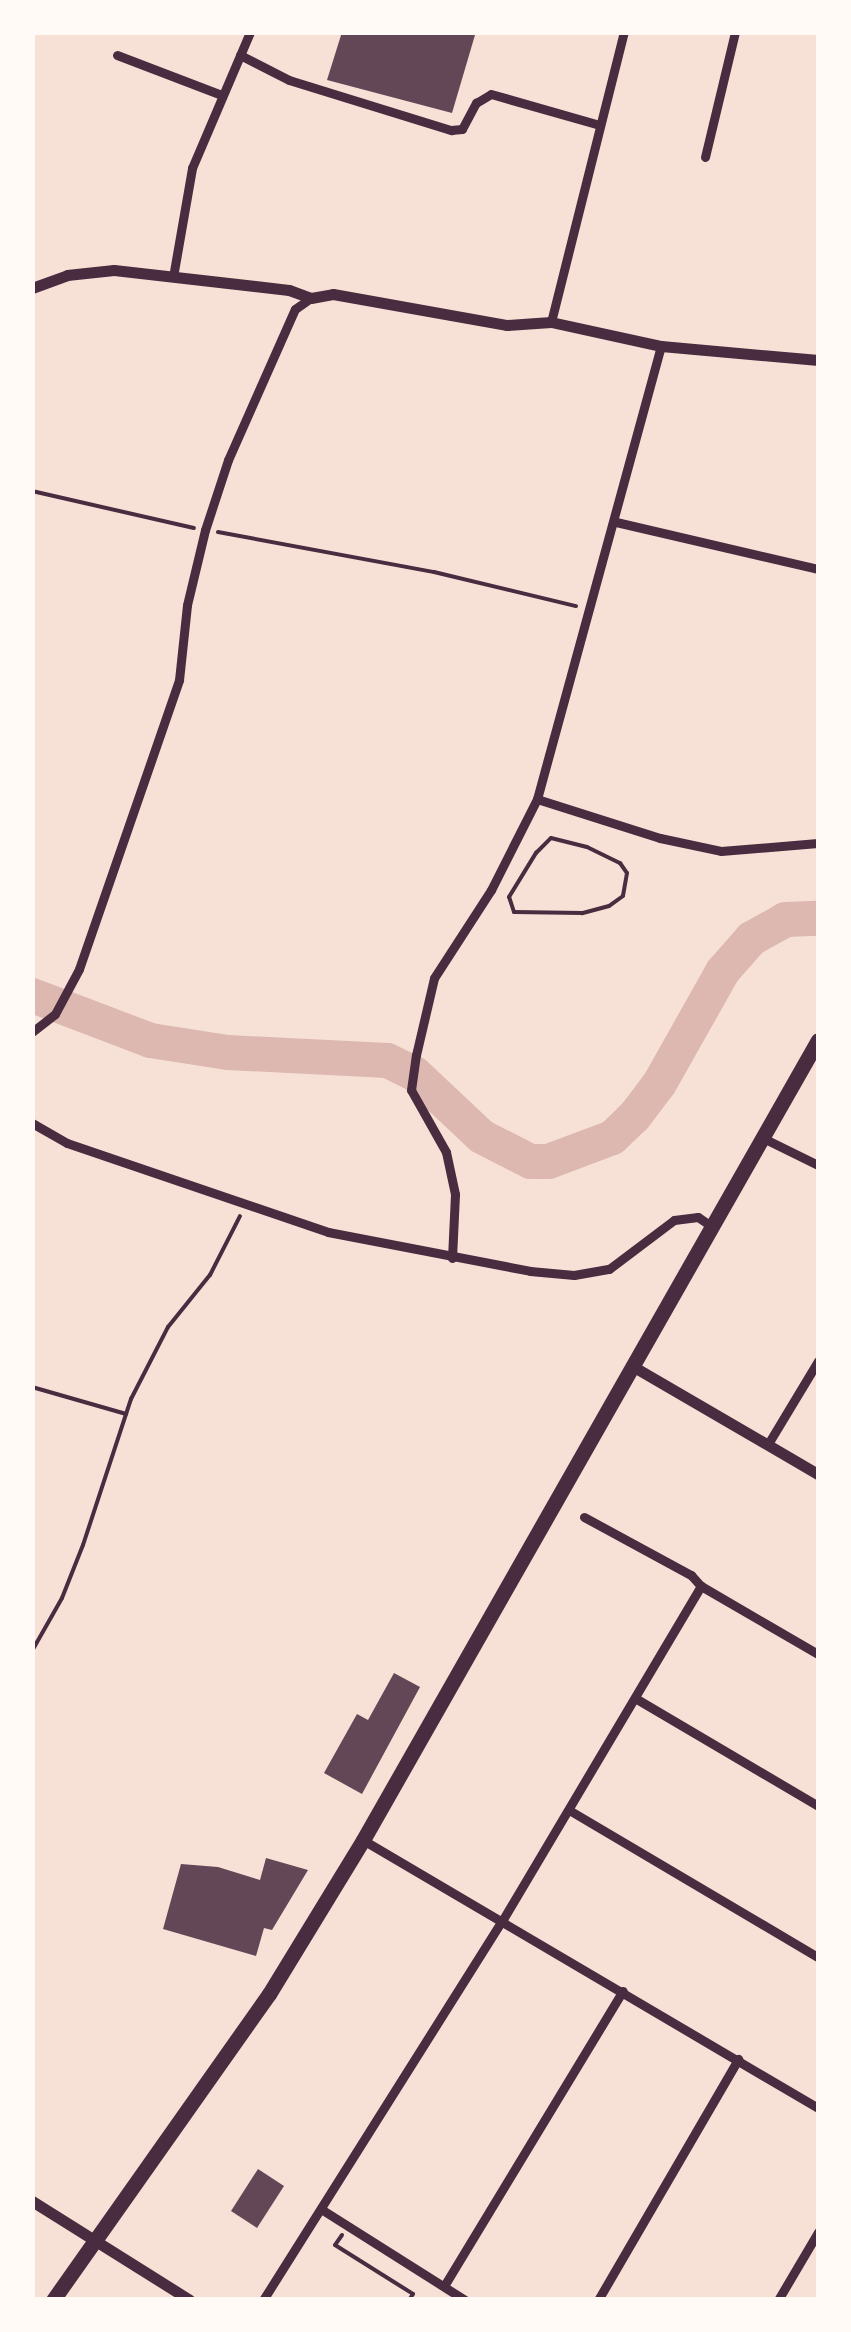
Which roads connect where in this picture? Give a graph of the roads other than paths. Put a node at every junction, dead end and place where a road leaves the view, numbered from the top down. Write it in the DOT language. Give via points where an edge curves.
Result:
graph roads {
  1 [pos="250,32"];
  2 [pos="624,32"];
  3 [pos="735,32"];
  4 [pos="240,54"];
  5 [pos="117,56"];
  6 [pos="222,95"];
  7 [pos="600,125"];
  8 [pos="705,157"];
  9 [pos="173,277"];
  10 [pos="32,288"];
  11 [pos="311,298"];
  12 [pos="551,322"];
  13 [pos="661,346"];
  14 [pos="818,360"];
  15 [pos="616,522"];
  16 [pos="818,569"];
  17 [pos="537,799"];
  18 [pos="818,843"];
  19 [pos="32,1032"];
  20 [pos="818,1040"];
  21 [pos="32,1123"];
  22 [pos="760,1137"];
  23 [pos="818,1166"];
  24 [pos="714,1228"];
  25 [pos="452,1258"];
  26 [pos="818,1361"];
  27 [pos="634,1367"];
  28 [pos="768,1444"];
  29 [pos="818,1474"];
  30 [pos="584,1518"];
  31 [pos="701,1586"];
  32 [pos="817,1650"];
  33 [pos="635,1698"];
  34 [pos="818,1806"];
  35 [pos="569,1810"];
  36 [pos="364,1840"];
  37 [pos="502,1921"];
  38 [pos="818,1957"];
  39 [pos="624,1992"];
  40 [pos="738,2060"];
  41 [pos="818,2108"];
  42 [pos="32,2202"];
  43 [pos="321,2208"];
  44 [pos="818,2232"];
  45 [pos="97,2238"];
  46 [pos="444,2286"];
  47 [pos="54,2300"];
  48 [pos="190,2300"];
  49 [pos="263,2300"];
  50 [pos="465,2300"];
  51 [pos="598,2300"];
  52 [pos="778,2300"];
  1 -- 4 [label="street"];
  2 -- 7 [label="street"];
  3 -- 8 [label="street"];
  4 -- 6 [label="street"];
  4 -- 7 [label="street" via="289,80 451,130 462,129 476,103 492,94"];
  5 -- 6 [label="street"];
  6 -- 9 [label="street" via="192,168"];
  7 -- 12 [label="street"];
  9 -- 10 [label="street" via="114,270"];
  9 -- 11 [label="street"];
  11 -- 12 [label="street" via="333,294 506,325"];
  11 -- 19 [label="street" via="294,308 204,530 178,680 79,969 55,1014"];
  12 -- 13 [label="street"];
  13 -- 14 [label="street"];
  13 -- 15 [label="street"];
  15 -- 16 [label="street"];
  15 -- 17 [label="street"];
  17 -- 18 [label="street" via="721,851"];
  17 -- 25 [label="street" via="498,878 434,978 416,1055 412,1090 446,1152 456,1194"];
  20 -- 22 [label="main road"];
  21 -- 25 [label="street" via="67,1143 328,1232"];
  22 -- 23 [label="street"];
  22 -- 24 [label="main road"];
  24 -- 25 [label="street" via="698,1217 674,1220 609,1269 574,1275"];
  24 -- 27 [label="main road"];
  26 -- 28 [label="street"];
  27 -- 28 [label="street"];
  27 -- 36 [label="main road"];
  28 -- 29 [label="street"];
  30 -- 31 [label="street"];
  31 -- 32 [label="street"];
  31 -- 33 [label="street"];
  33 -- 34 [label="street"];
  33 -- 35 [label="street"];
  35 -- 37 [label="street"];
  35 -- 38 [label="street"];
  36 -- 37 [label="street"];
  36 -- 45 [label="main road" via="269,1994"];
  37 -- 39 [label="street"];
  37 -- 43 [label="street"];
  39 -- 40 [label="street"];
  39 -- 46 [label="street"];
  40 -- 41 [label="street"];
  40 -- 51 [label="street"];
  42 -- 45 [label="street"];
  43 -- 46 [label="street"];
  43 -- 49 [label="street"];
  44 -- 52 [label="street"];
  45 -- 47 [label="main road"];
  45 -- 48 [label="street"];
  46 -- 50 [label="street"];
}
